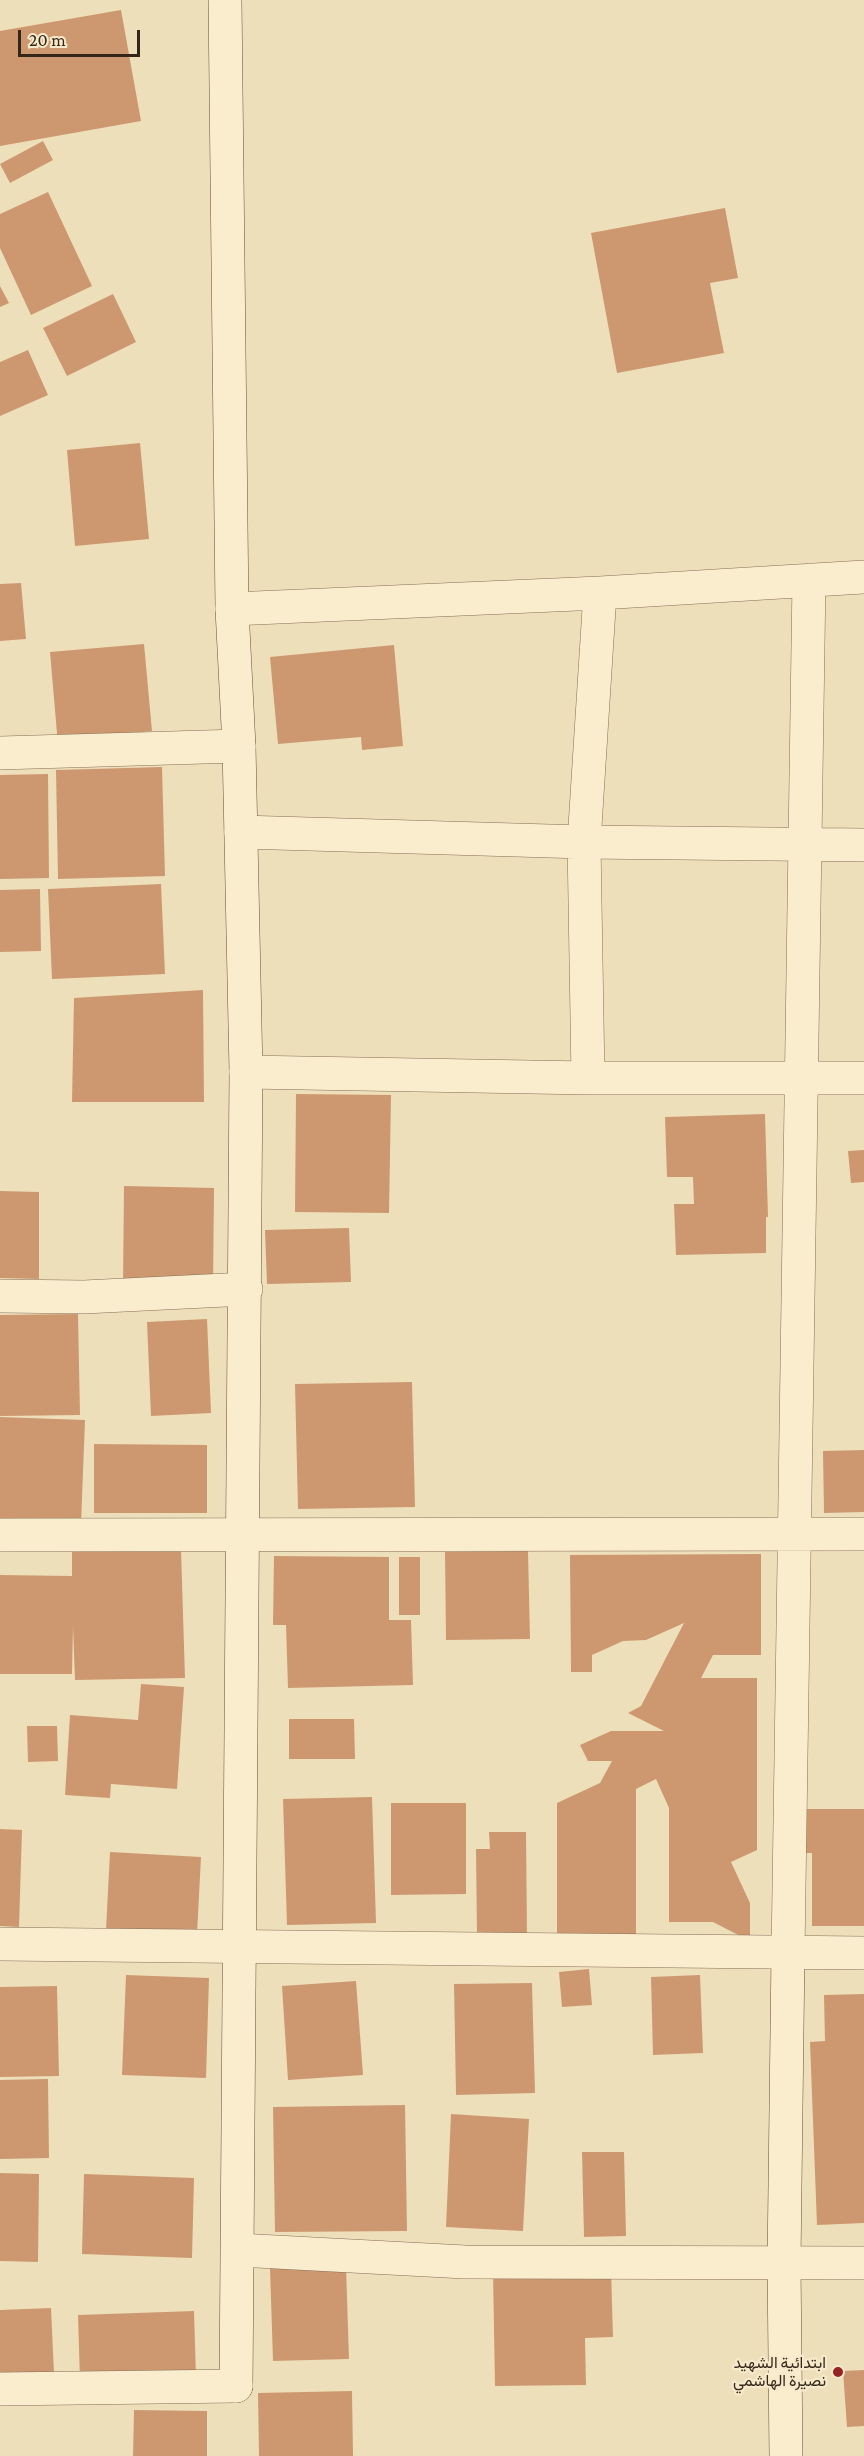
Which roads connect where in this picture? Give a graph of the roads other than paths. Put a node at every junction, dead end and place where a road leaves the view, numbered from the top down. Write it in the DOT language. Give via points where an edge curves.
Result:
graph roads {
  1 [pos="225,0"];
  2 [pos="864,577"];
  3 [pos="809,580"];
  4 [pos="600,593"];
  5 [pos="232,609"];
  6 [pos="239,746"];
  7 [pos="0,753"];
  8 [pos="241,832"];
  9 [pos="584,843"];
  10 [pos="804,845"];
  11 [pos="864,845"];
  12 [pos="246,1072"];
  13 [pos="588,1078"];
  14 [pos="801,1078"];
  15 [pos="864,1078"];
  16 [pos="246,1289"];
  17 [pos="0,1296"];
  18 [pos="794,1534"];
  19 [pos="864,1534"];
  20 [pos="0,1535"];
  21 [pos="243,1535"];
  22 [pos="0,1944"];
  23 [pos="241,1947"];
  24 [pos="788,1953"];
  25 [pos="864,1953"];
  26 [pos="238,2250"];
  27 [pos="784,2263"];
  28 [pos="864,2263"];
  29 [pos="0,2389"];
  30 [pos="786,2456"];
  1 -- 5 [label="street"];
  2 -- 3 [label="street"];
  3 -- 4 [label="street"];
  3 -- 10 [label="street"];
  4 -- 5 [label="street"];
  4 -- 9 [label="street"];
  5 -- 6 [label="street"];
  6 -- 7 [label="street"];
  6 -- 8 [label="street"];
  8 -- 9 [label="street"];
  8 -- 12 [label="street"];
  9 -- 10 [label="street"];
  9 -- 13 [label="street"];
  10 -- 11 [label="street"];
  10 -- 14 [label="street"];
  12 -- 13 [label="street"];
  12 -- 16 [label="street"];
  13 -- 14 [label="street"];
  14 -- 15 [label="street"];
  14 -- 18 [label="street"];
  16 -- 17 [label="street" via="84,1297"];
  16 -- 21 [label="street"];
  18 -- 19 [label="street"];
  18 -- 21 [label="street"];
  18 -- 24 [label="street"];
  20 -- 21 [label="street"];
  21 -- 23 [label="street"];
  22 -- 23 [label="street"];
  23 -- 24 [label="street"];
  23 -- 26 [label="street"];
  24 -- 25 [label="street"];
  24 -- 27 [label="street"];
  26 -- 27 [label="street" via="465,2262"];
  26 -- 29 [label="street" via="236,2386"];
  27 -- 28 [label="street"];
  27 -- 30 [label="street"];
}
